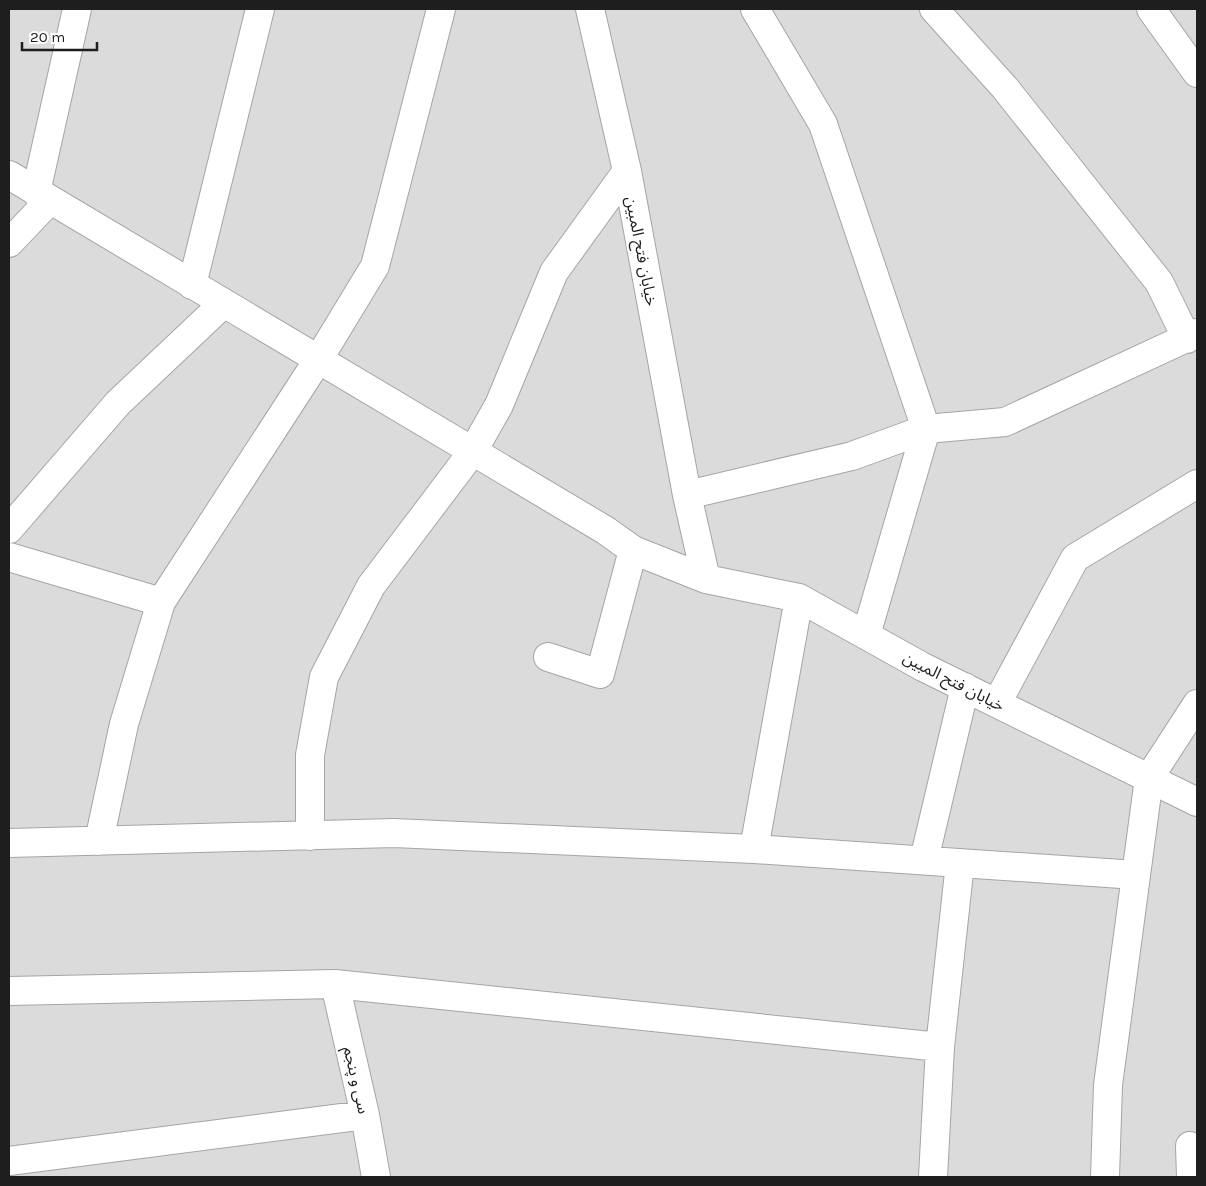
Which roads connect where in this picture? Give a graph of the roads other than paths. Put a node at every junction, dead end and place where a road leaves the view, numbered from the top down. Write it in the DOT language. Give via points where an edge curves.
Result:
graph roads {
  1 [pos="77,9"];
  2 [pos="260,9"];
  3 [pos="441,9"];
  4 [pos="590,9"];
  5 [pos="756,9"];
  6 [pos="934,9"];
  7 [pos="1151,9"];
  8 [pos="1197,73"];
  9 [pos="627,171"];
  10 [pos="9,175"];
  11 [pos="43,196"];
  12 [pos="9,244"];
  13 [pos="192,285"];
  14 [pos="224,303"];
  15 [pos="1192,336"];
  16 [pos="318,360"];
  17 [pos="926,429"];
  18 [pos="472,451"];
  19 [pos="1197,484"];
  20 [pos="687,496"];
  21 [pos="9,528"];
  22 [pos="633,550"];
  23 [pos="9,557"];
  24 [pos="706,579"];
  25 [pos="799,598"];
  26 [pos="161,602"];
  27 [pos="866,635"];
  28 [pos="548,657"];
  29 [pos="965,688"];
  30 [pos="997,703"];
  31 [pos="1197,704"];
  32 [pos="1149,778"];
  33 [pos="1197,802"];
  34 [pos="310,836"];
  35 [pos="99,841"];
  36 [pos="9,843"];
  37 [pos="754,849"];
  38 [pos="924,860"];
  39 [pos="960,863"];
  40 [pos="1136,875"];
  41 [pos="335,984"];
  42 [pos="9,991"];
  43 [pos="940,1047"];
  44 [pos="365,1115"];
  45 [pos="1190,1146"];
  46 [pos="9,1161"];
  47 [pos="376,1177"];
  48 [pos="933,1177"];
  49 [pos="1105,1177"];
  50 [pos="1191,1177"];
  1 -- 11 [label="street"];
  2 -- 13 [label="street"];
  3 -- 16 [label="street" via="375,266"];
  4 -- 9 [label="street, خیابان فتح المبین"];
  5 -- 17 [label="street" via="823,124"];
  6 -- 15 [label="street" via="1005,88 1159,282"];
  7 -- 8 [label="street"];
  9 -- 18 [label="street" via="554,272 499,405"];
  9 -- 20 [label="street, خیابان فتح المبین"];
  10 -- 11 [label="street, خیابان فتح المبین"];
  11 -- 12 [label="street"];
  11 -- 13 [label="street, خیابان فتح المبین"];
  13 -- 14 [label="street, خیابان فتح المبین"];
  14 -- 16 [label="street, خیابان فتح المبین"];
  14 -- 21 [label="street" via="118,404"];
  15 -- 17 [label="street" via="1005,422"];
  16 -- 18 [label="street, خیابان فتح المبین"];
  16 -- 26 [label="street"];
  17 -- 20 [label="street" via="852,456"];
  17 -- 27 [label="street"];
  18 -- 22 [label="street, خیابان فتح المبین"];
  18 -- 34 [label="street" via="371,586 324,677 310,755"];
  19 -- 30 [label="street" via="1075,558"];
  20 -- 24 [label="street, خیابان فتح المبین"];
  22 -- 24 [label="street, خیابان فتح المبین"];
  22 -- 28 [label="street" via="600,674"];
  23 -- 26 [label="street"];
  24 -- 25 [label="street, خیابان فتح المبین"];
  25 -- 27 [label="street, خیابان فتح المبین"];
  25 -- 37 [label="street"];
  26 -- 35 [label="street" via="124,724"];
  27 -- 29 [label="street, خیابان فتح المبین"];
  29 -- 30 [label="street, خیابان فتح المبین"];
  29 -- 38 [label="street"];
  30 -- 32 [label="street, خیابان فتح المبین"];
  31 -- 32 [label="street"];
  32 -- 33 [label="street, خیابان فتح المبین"];
  32 -- 40 [label="street"];
  34 -- 35 [label="street"];
  34 -- 37 [label="street" via="394,833"];
  35 -- 36 [label="street"];
  37 -- 38 [label="street"];
  38 -- 39 [label="street"];
  39 -- 40 [label="street"];
  39 -- 43 [label="street"];
  40 -- 49 [label="street" via="1108,1085"];
  41 -- 42 [label="street"];
  41 -- 43 [label="street"];
  41 -- 44 [label="street, سی و پنجم"];
  43 -- 48 [label="street"];
  44 -- 46 [label="street"];
  44 -- 47 [label="street, سی و پنجم"];
  45 -- 50 [label="street"];
}
